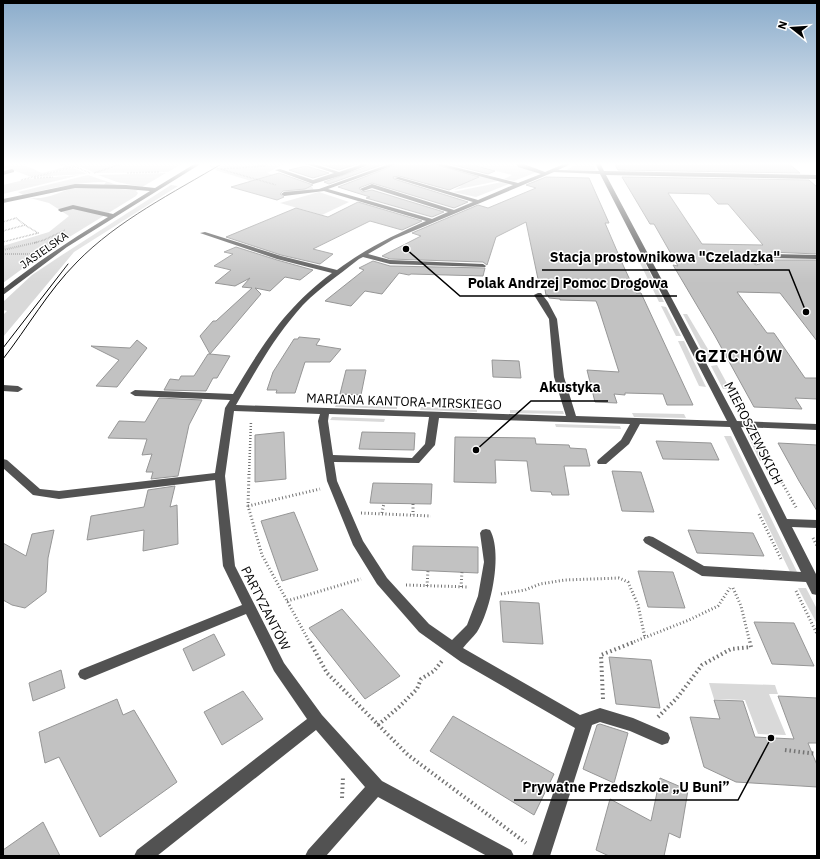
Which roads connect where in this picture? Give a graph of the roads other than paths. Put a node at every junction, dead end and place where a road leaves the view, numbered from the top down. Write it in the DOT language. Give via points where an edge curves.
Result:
graph roads {
  1 [pos="134,203"];
  2 [pos="369,203"];
  3 [pos="426,203"];
  4 [pos="476,203"];
  5 [pos="619,203"];
  6 [pos="61,210"];
  7 [pos="454,212"];
  8 [pos="113,216"];
  9 [pos="432,221"];
  10 [pos="203,233"];
  11 [pos="362,255"];
  12 [pos="817,257"];
  13 [pos="755,262"];
  14 [pos="483,266"];
  15 [pos="338,272"];
  16 [pos="3,293"];
  17 [pos="538,295"];
  18 [pos="3,388"];
  19 [pos="18,388"];
  20 [pos="134,393"];
  21 [pos="237,397"];
  22 [pos="230,408"];
  23 [pos="325,411"];
  24 [pos="434,415"];
  25 [pos="572,419"];
  26 [pos="637,421"];
  27 [pos="733,424"];
  28 [pos="817,427"];
  29 [pos="329,458"];
  30 [pos="3,462"];
  31 [pos="602,462"];
  32 [pos="220,476"];
  33 [pos="784,523"];
  34 [pos="817,524"];
  35 [pos="486,533"];
  36 [pos="649,540"];
  37 [pos="811,577"];
  38 [pos="817,590"];
  39 [pos="250,608"];
  40 [pos="453,649"];
  41 [pos="85,674"];
  42 [pos="317,720"];
  43 [pos="579,722"];
  44 [pos="662,738"];
  45 [pos="376,787"];
  46 [pos="541,855"];
  47 [pos="144,856"];
  48 [pos="314,856"];
  49 [pos="505,856"];
  1 -- 8 [label="street, JASIELSKA"];
  2 -- 9 [label="street"];
  3 -- 7 [label="street"];
  4 -- 7 [label="street, PARTYZANTÓW"];
  5 -- 27 [label="street, MIEROSZEWSKICH"];
  6 -- 8 [label="street" via="72,207"];
  7 -- 9 [label="street, PARTYZANTÓW"];
  8 -- 16 [label="street, JASIELSKA" via="59,250"];
  9 -- 11 [label="street, PARTYZANTÓW" via="392,238"];
  10 -- 15 [label="street" via="279,258"];
  11 -- 14 [label="street" via="390,262"];
  11 -- 15 [label="street, PARTYZANTÓW"];
  12 -- 13 [label="street" via="771,256"];
  15 -- 21 [label="street, PARTYZANTÓW" via="294,310 263,350"];
  17 -- 25 [label="street" via="553,319 559,377"];
  18 -- 19 [label="street"];
  20 -- 21 [label="street"];
  21 -- 22 [label="street, PARTYZANTÓW"];
  22 -- 23 [label="street, MARIANA KANTORA-MIRSKIEGO"];
  22 -- 32 [label="street, PARTYZANTÓW"];
  23 -- 24 [label="street, MARIANA KANTORA-MIRSKIEGO"];
  23 -- 29 [label="street" via="323,421"];
  24 -- 25 [label="street, MARIANA KANTORA-MIRSKIEGO"];
  24 -- 29 [label="street" via="430,445 415,461"];
  25 -- 26 [label="street, MARIANA KANTORA-MIRSKIEGO"];
  26 -- 27 [label="street, MARIANA KANTORA-MIRSKIEGO"];
  26 -- 31 [label="street" via="625,442"];
  27 -- 28 [label="street, MARIANA KANTORA-MIRSKIEGO"];
  27 -- 33 [label="street, MIEROSZEWSKICH"];
  29 -- 40 [label="street" via="334,486 357,542 381,579 424,628"];
  30 -- 32 [label="street" via="37,492 59,495"];
  32 -- 39 [label="street, PARTYZANTÓW" via="229,566"];
  33 -- 34 [label="street"];
  33 -- 37 [label="street, MIEROSZEWSKICH"];
  35 -- 40 [label="street" via="490,562 486,592 472,628"];
  36 -- 37 [label="street" via="702,571"];
  37 -- 38 [label="street, MIEROSZEWSKICH"];
  39 -- 41 [label="street"];
  39 -- 42 [label="street, PARTYZANTÓW" via="279,666"];
  40 -- 43 [label="street"];
  42 -- 45 [label="street, PARTYZANTÓW"];
  42 -- 47 [label="street"];
  43 -- 44 [label="street" via="600,715 633,725"];
  43 -- 46 [label="street" via="584,725"];
  45 -- 48 [label="street"];
  45 -- 49 [label="street, PARTYZANTÓW"];
}
